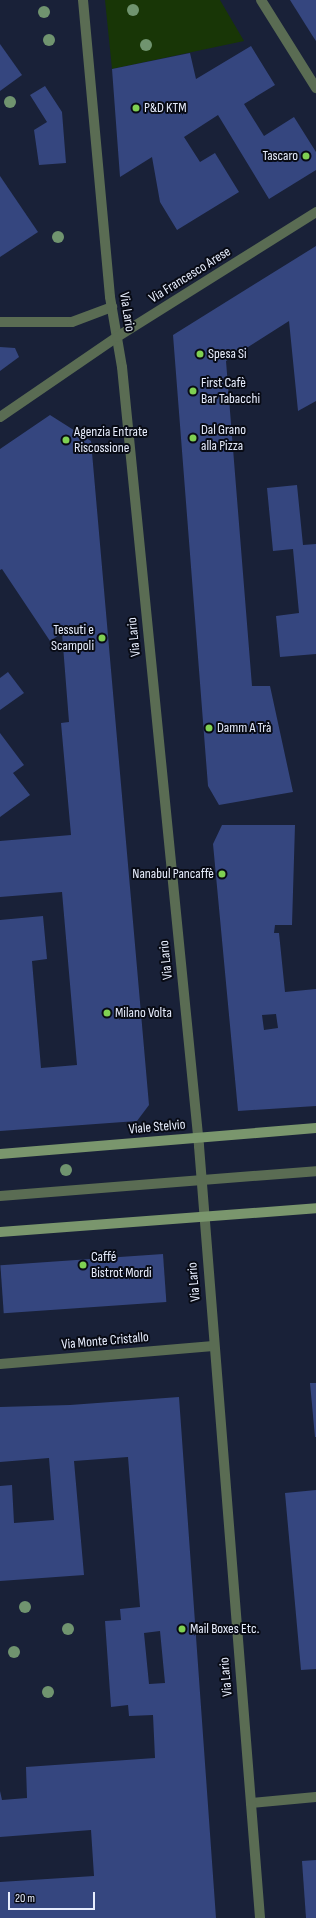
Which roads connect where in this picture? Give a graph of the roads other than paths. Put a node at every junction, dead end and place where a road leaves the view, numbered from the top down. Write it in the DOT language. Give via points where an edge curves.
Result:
graph roads {
  1 [pos="83,0"];
  2 [pos="261,0"];
  3 [pos="316,88"];
  4 [pos="316,212"];
  5 [pos="112,307"];
  6 [pos="0,322"];
  7 [pos="117,337"];
  8 [pos="0,416"];
  9 [pos="316,1128"];
  10 [pos="198,1138"];
  11 [pos="0,1154"];
  12 [pos="316,1171"];
  13 [pos="200,1182"];
  14 [pos="0,1196"];
  15 [pos="316,1208"];
  16 [pos="202,1217"];
  17 [pos="0,1232"];
  18 [pos="213,1346"];
  19 [pos="0,1364"];
  20 [pos="316,1797"];
  21 [pos="251,1802"];
  22 [pos="260,1918"];
  1 -- 5 [label="street, Via Lario"];
  2 -- 3 [label="street"];
  4 -- 7 [label="street, Via Francesco Arese"];
  5 -- 6 [label="street" via="72,322"];
  5 -- 7 [label="street, Via Lario"];
  7 -- 8 [label="street, Via Francesco Arese"];
  7 -- 10 [label="street, Via Lario"];
  9 -- 10 [label="main road, Viale Stelvio"];
  10 -- 11 [label="main road, Viale Stelvio"];
  10 -- 13 [label="street, Via Lario"];
  12 -- 13 [label="street"];
  13 -- 14 [label="street"];
  13 -- 16 [label="street, Via Lario"];
  15 -- 16 [label="main road"];
  16 -- 17 [label="main road"];
  16 -- 18 [label="street, Via Lario"];
  18 -- 19 [label="street, Via Monte Cristallo"];
  18 -- 21 [label="street, Via Lario"];
  20 -- 21 [label="street"];
  21 -- 22 [label="street, Via Lario"];
}
